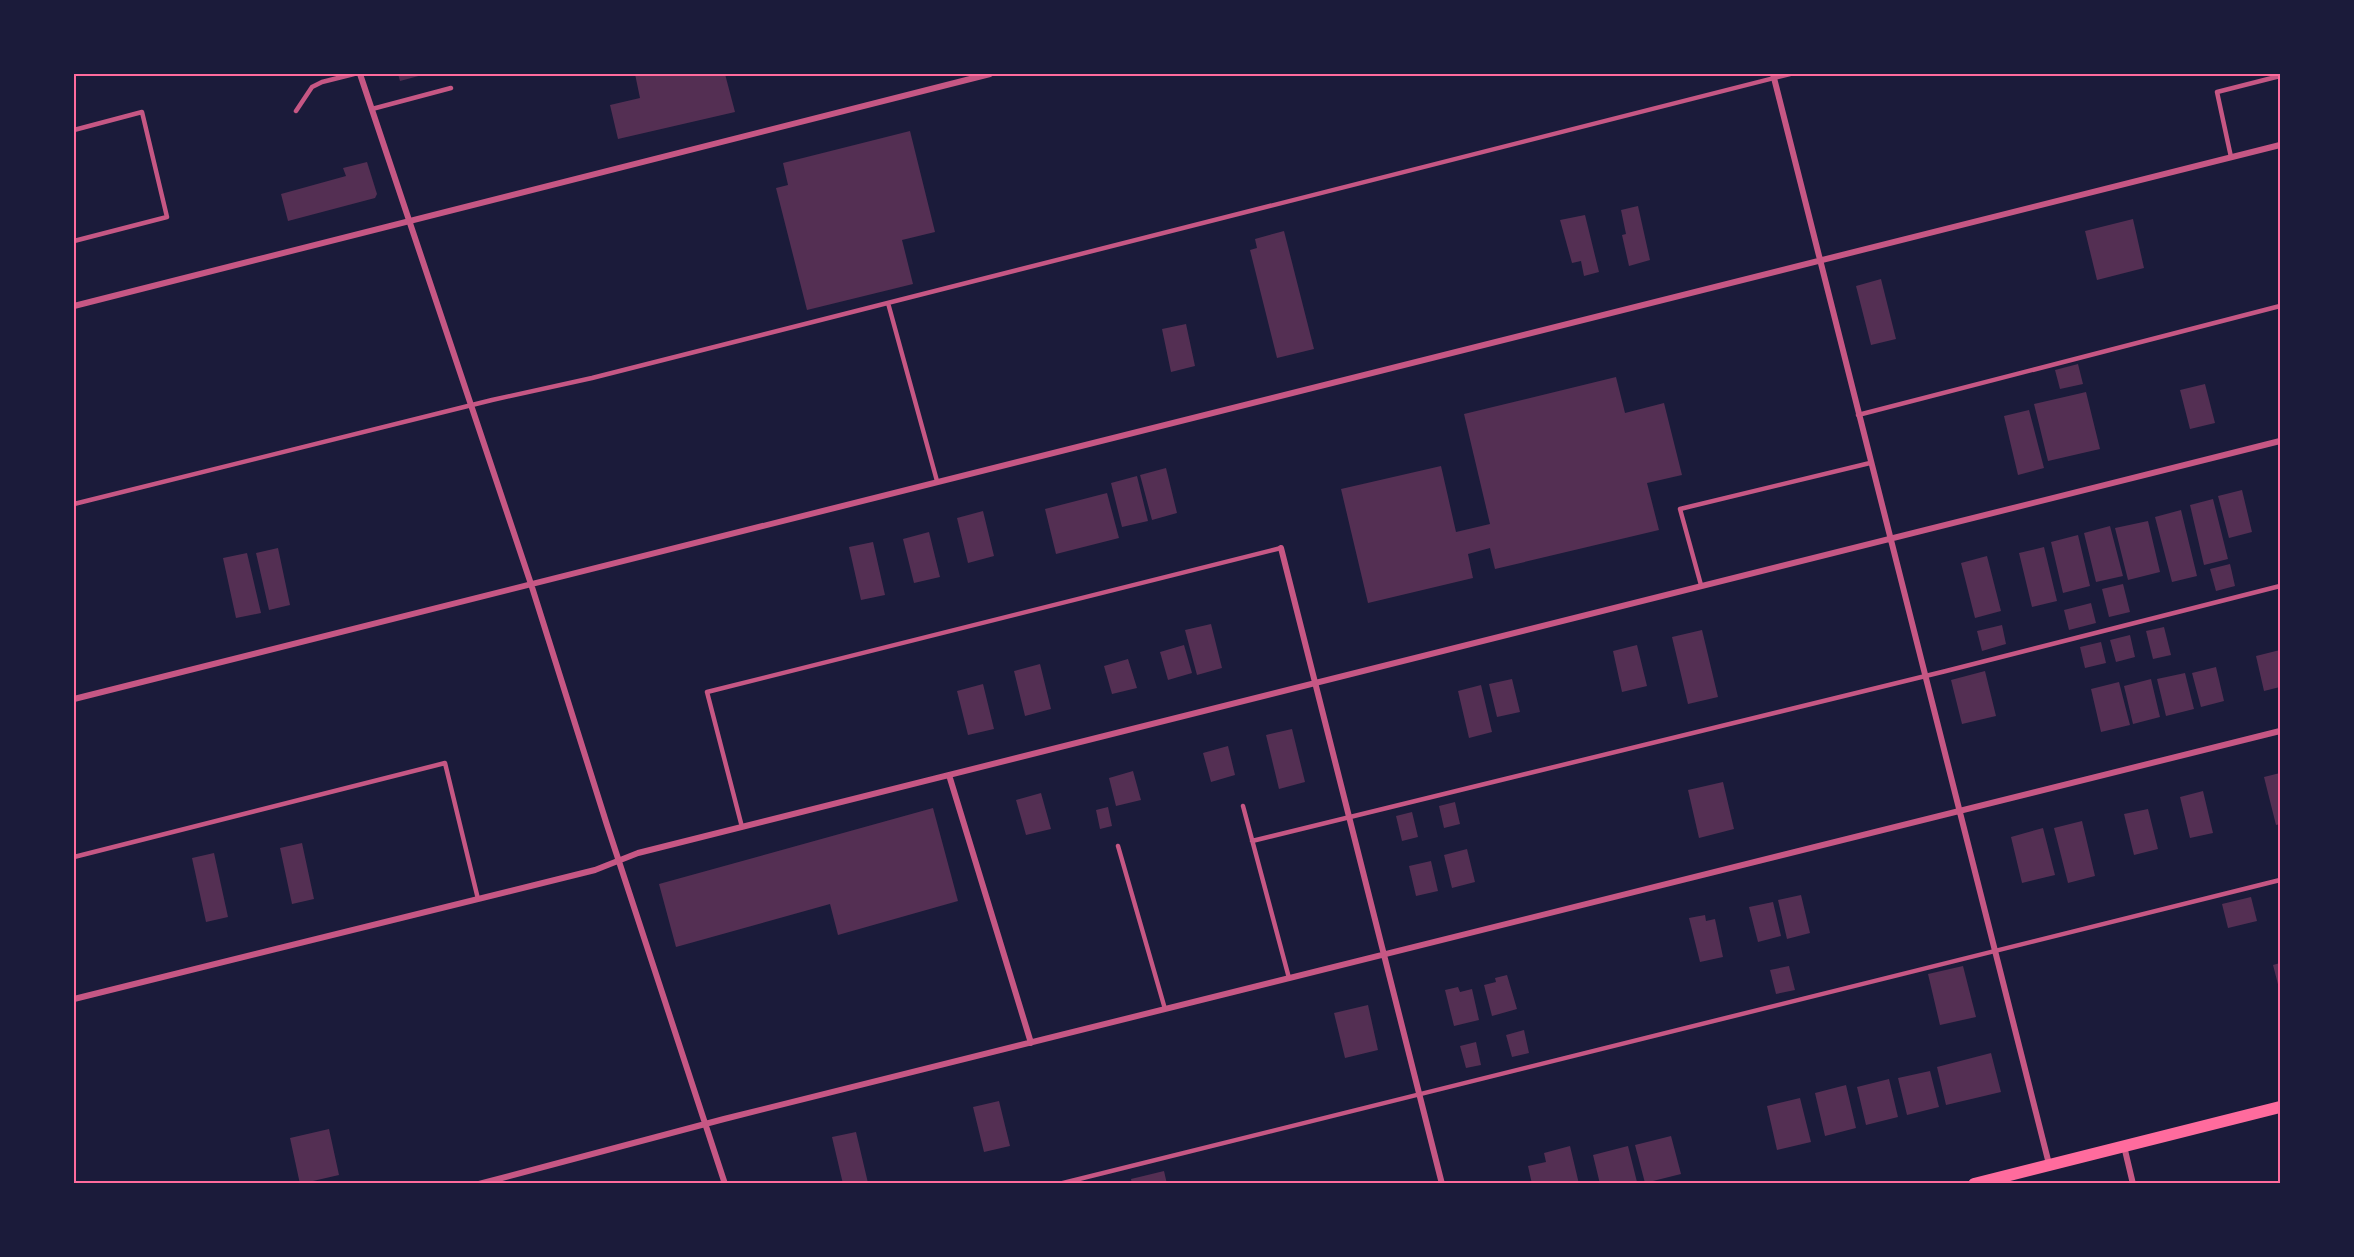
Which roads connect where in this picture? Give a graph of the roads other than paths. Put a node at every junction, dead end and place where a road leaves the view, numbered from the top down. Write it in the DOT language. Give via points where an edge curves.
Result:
graph roads {
  1 [pos="354,74"];
  2 [pos="360,74"];
  3 [pos="990,74"];
  4 [pos="1790,74"];
  5 [pos="1773,76"];
  6 [pos="2280,76"];
  7 [pos="451,88"];
  8 [pos="372,109"];
  9 [pos="296,111"];
  10 [pos="74,130"];
  11 [pos="2280,145"];
  12 [pos="2231,157"];
  13 [pos="409,220"];
  14 [pos="74,241"];
  15 [pos="1819,261"];
  16 [pos="888,303"];
  17 [pos="74,306"];
  18 [pos="2280,306"];
  19 [pos="471,405"];
  20 [pos="1858,415"];
  21 [pos="2280,441"];
  22 [pos="1870,463"];
  23 [pos="937,482"];
  24 [pos="74,504"];
  25 [pos="1889,538"];
  26 [pos="1281,548"];
  27 [pos="531,584"];
  28 [pos="1701,585"];
  29 [pos="2280,586"];
  30 [pos="1924,676"];
  31 [pos="1316,682"];
  32 [pos="74,699"];
  33 [pos="2280,731"];
  34 [pos="949,775"];
  35 [pos="1243,806"];
  36 [pos="1958,811"];
  37 [pos="1350,817"];
  38 [pos="742,827"];
  39 [pos="1252,841"];
  40 [pos="1118,846"];
  41 [pos="74,856"];
  42 [pos="619,861"];
  43 [pos="2280,880"];
  44 [pos="478,899"];
  45 [pos="1994,951"];
  46 [pos="1385,954"];
  47 [pos="1289,978"];
  48 [pos="74,999"];
  49 [pos="1165,1009"];
  50 [pos="1031,1042"];
  51 [pos="1419,1092"];
  52 [pos="2280,1107"];
  53 [pos="706,1126"];
  54 [pos="2124,1145"];
  55 [pos="2049,1164"];
  56 [pos="479,1184"];
  57 [pos="725,1184"];
  58 [pos="1059,1184"];
  59 [pos="1442,1184"];
  60 [pos="1974,1184"];
  61 [pos="2133,1184"];
  1 -- 9 [label="lane" via="312,87"];
  2 -- 8 [label="street"];
  3 -- 13 [label="street"];
  4 -- 5 [label="lane"];
  5 -- 15 [label="street"];
  5 -- 16 [label="lane"];
  6 -- 12 [label="lane" via="2217,92"];
  7 -- 8 [label="lane"];
  8 -- 13 [label="street"];
  10 -- 14 [label="lane" via="142,112 167,217"];
  11 -- 12 [label="street"];
  12 -- 15 [label="street"];
  13 -- 17 [label="street"];
  13 -- 19 [label="street"];
  15 -- 20 [label="street"];
  15 -- 23 [label="street"];
  16 -- 19 [label="lane"];
  16 -- 23 [label="lane"];
  18 -- 20 [label="lane"];
  19 -- 24 [label="lane"];
  19 -- 27 [label="street"];
  20 -- 22 [label="street"];
  21 -- 25 [label="street"];
  22 -- 25 [label="street"];
  22 -- 28 [label="lane" via="1680,509"];
  23 -- 27 [label="street"];
  25 -- 28 [label="street"];
  25 -- 30 [label="street"];
  26 -- 31 [label="street"];
  26 -- 38 [label="lane" via="707,692"];
  27 -- 32 [label="street"];
  27 -- 42 [label="street"];
  28 -- 31 [label="street"];
  29 -- 30 [label="lane"];
  30 -- 36 [label="street"];
  30 -- 37 [label="lane"];
  31 -- 34 [label="street"];
  31 -- 37 [label="street"];
  33 -- 36 [label="street"];
  34 -- 38 [label="street"];
  34 -- 50 [label="street"];
  35 -- 39 [label="lane"];
  36 -- 45 [label="street"];
  36 -- 46 [label="street"];
  37 -- 39 [label="lane"];
  37 -- 46 [label="street"];
  38 -- 42 [label="street"];
  39 -- 47 [label="lane"];
  40 -- 49 [label="lane"];
  41 -- 44 [label="lane" via="445,763"];
  42 -- 44 [label="street"];
  42 -- 53 [label="street"];
  43 -- 45 [label="lane"];
  44 -- 48 [label="street"];
  45 -- 51 [label="lane"];
  45 -- 55 [label="street"];
  46 -- 47 [label="street"];
  46 -- 51 [label="street"];
  47 -- 49 [label="street"];
  49 -- 50 [label="street"];
  50 -- 53 [label="street"];
  51 -- 58 [label="lane"];
  51 -- 59 [label="street"];
  52 -- 54 [label="main road"];
  53 -- 56 [label="street"];
  53 -- 57 [label="street"];
  54 -- 55 [label="main road"];
  54 -- 61 [label="street"];
  55 -- 60 [label="main road"];
}
